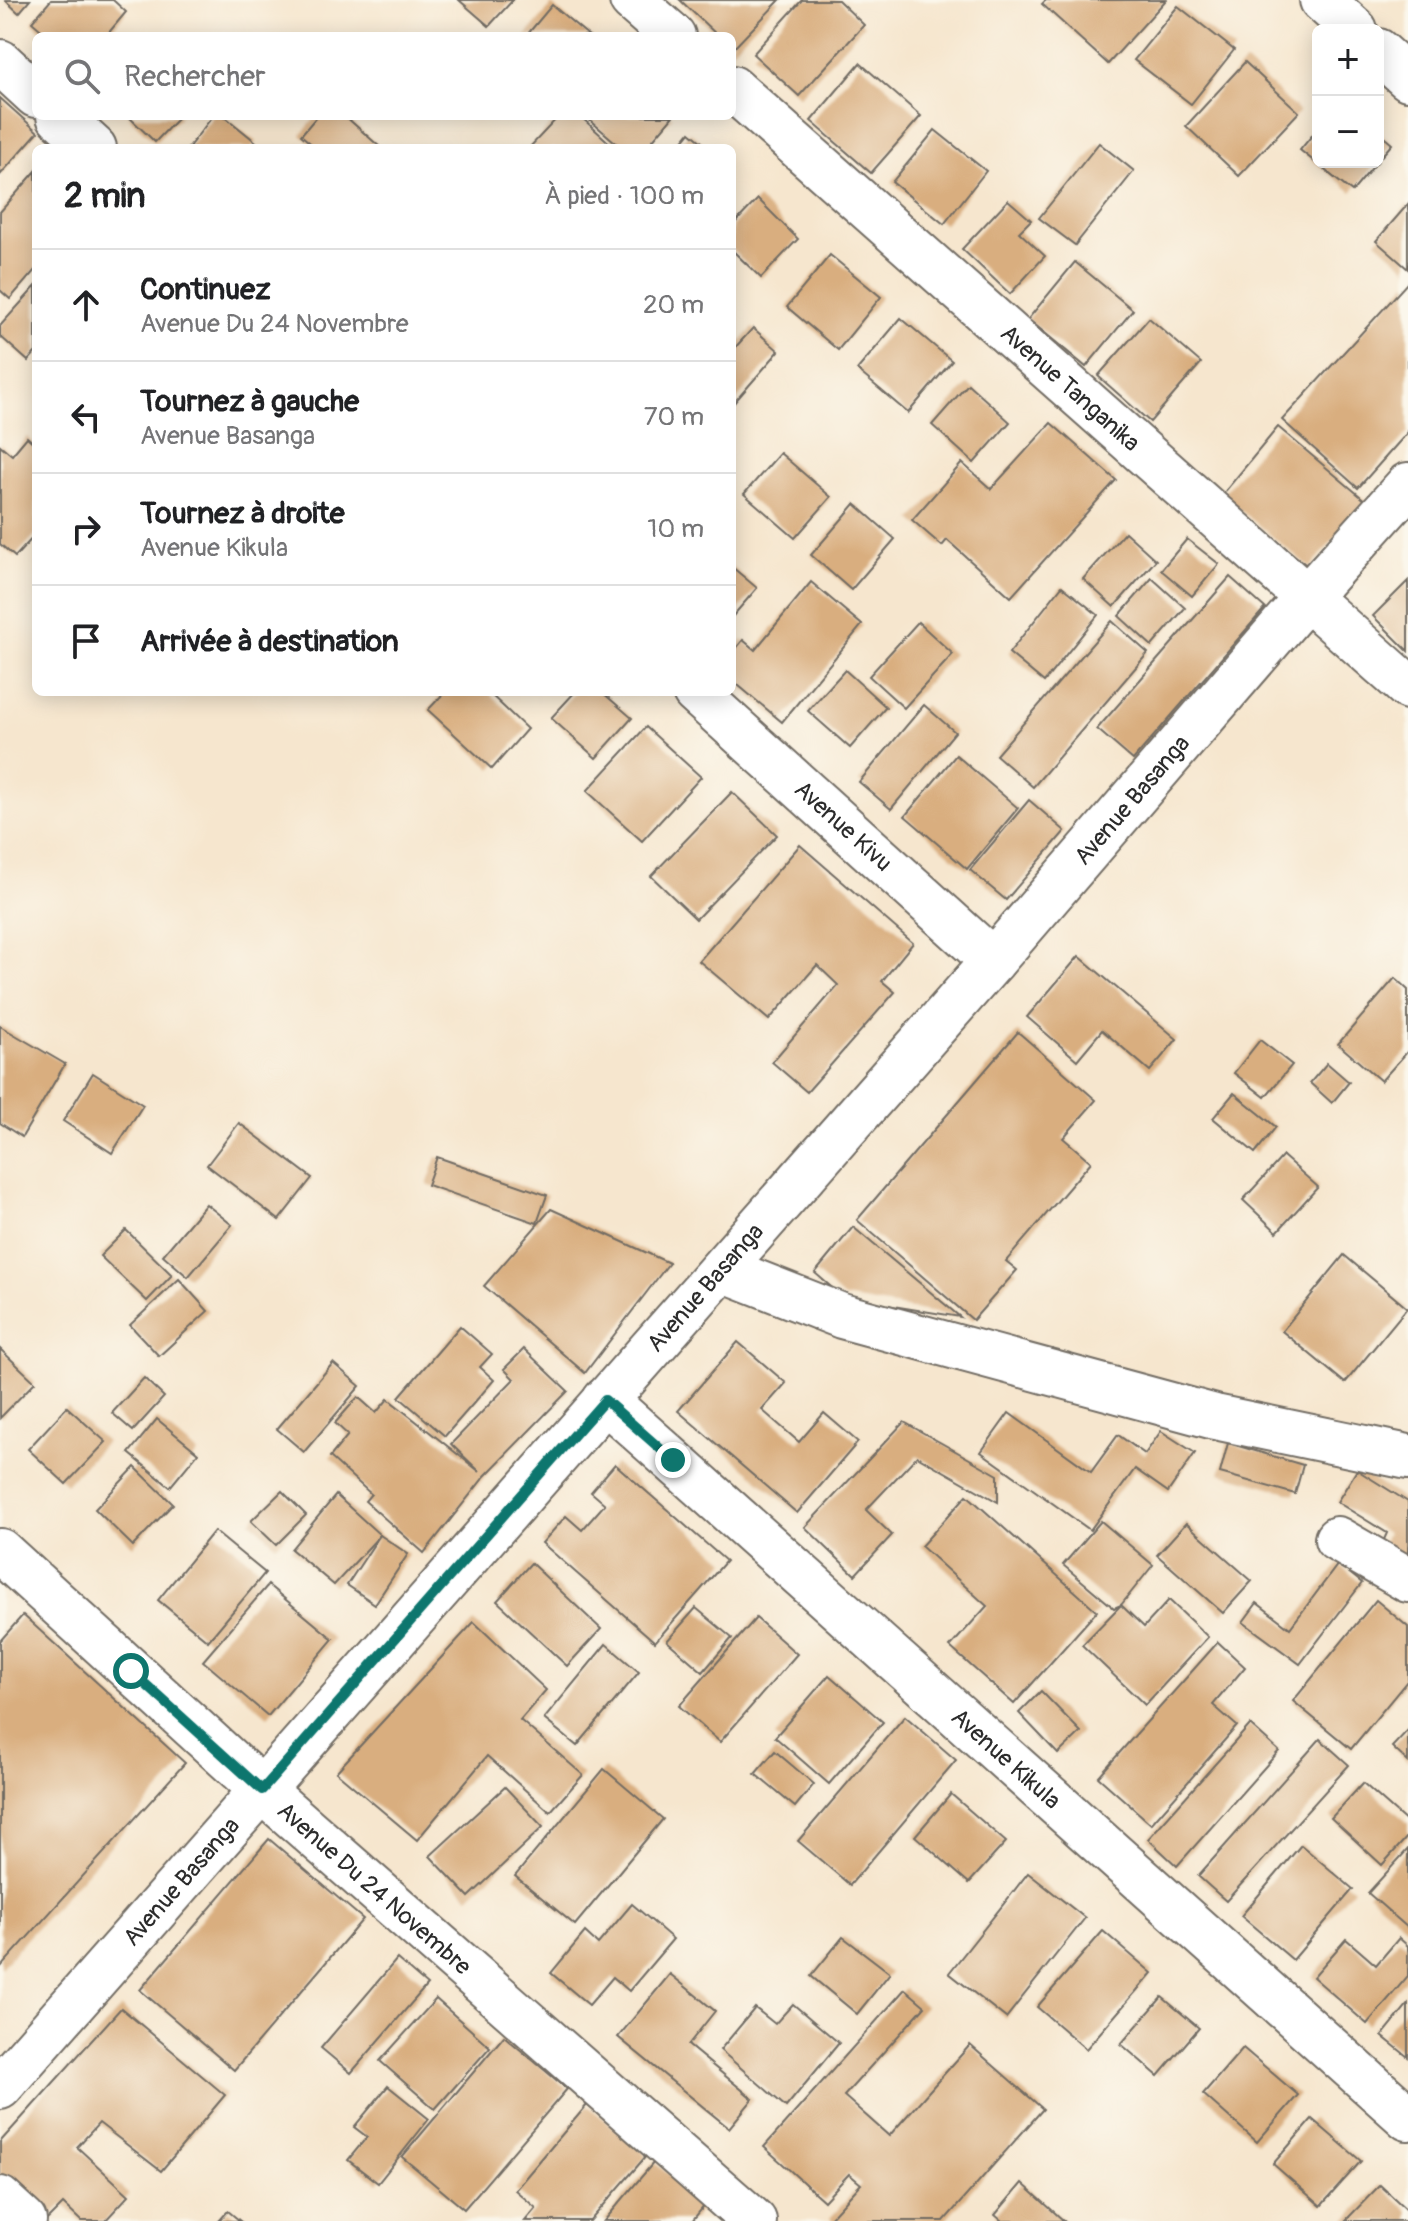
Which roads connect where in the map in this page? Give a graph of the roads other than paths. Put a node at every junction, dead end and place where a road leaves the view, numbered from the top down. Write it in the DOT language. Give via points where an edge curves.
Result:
graph roads {
  1 [pos="632,0"];
  2 [pos="1322,0"];
  3 [pos="1348,24"];
  4 [pos="668,32"];
  5 [pos="1384,56"];
  6 [pos="0,62"];
  7 [pos="1408,78"];
  8 [pos="32,91"];
  9 [pos="736,92"];
  10 [pos="63,120"];
  11 [pos="90,144"];
  12 [pos="1408,485"];
  13 [pos="1307,597"];
  14 [pos="1408,687"];
  15 [pos="699,696"];
  16 [pos="993,961"];
  17 [pos="722,1269"];
  18 [pos="605,1400"];
  19 [pos="1408,1457"];
  20 [pos="1337,1539"];
  21 [pos="0,1551"];
  22 [pos="1408,1580"];
  23 [pos="262,1790"];
  24 [pos="0,2087"];
  25 [pos="1408,2118"];
  26 [pos="0,2199"];
  27 [pos="24,2221"];
  28 [pos="754,2221"];
  1 -- 4 [label="street"];
  2 -- 3 [label="street"];
  5 -- 7 [label="street"];
  6 -- 8 [label="street"];
  9 -- 13 [label="street, Avenue Tanganika"];
  10 -- 11 [label="street"];
  12 -- 13 [label="street, Avenue Basanga"];
  13 -- 14 [label="street, Avenue Tanganika"];
  13 -- 16 [label="street, Avenue Basanga"];
  15 -- 16 [label="street, Avenue Kivu"];
  16 -- 17 [label="street, Avenue Basanga"];
  17 -- 18 [label="street, Avenue Basanga"];
  17 -- 19 [label="street" via="842,1316 1215,1417"];
  18 -- 23 [label="street, Avenue Basanga"];
  18 -- 25 [label="street, Avenue Kikula"];
  20 -- 22 [label="street"];
  21 -- 23 [label="street, Avenue Du 24 Novembre"];
  23 -- 24 [label="street, Avenue Basanga"];
  23 -- 28 [label="street, Avenue Du 24 Novembre"];
  26 -- 27 [label="street"];
}
